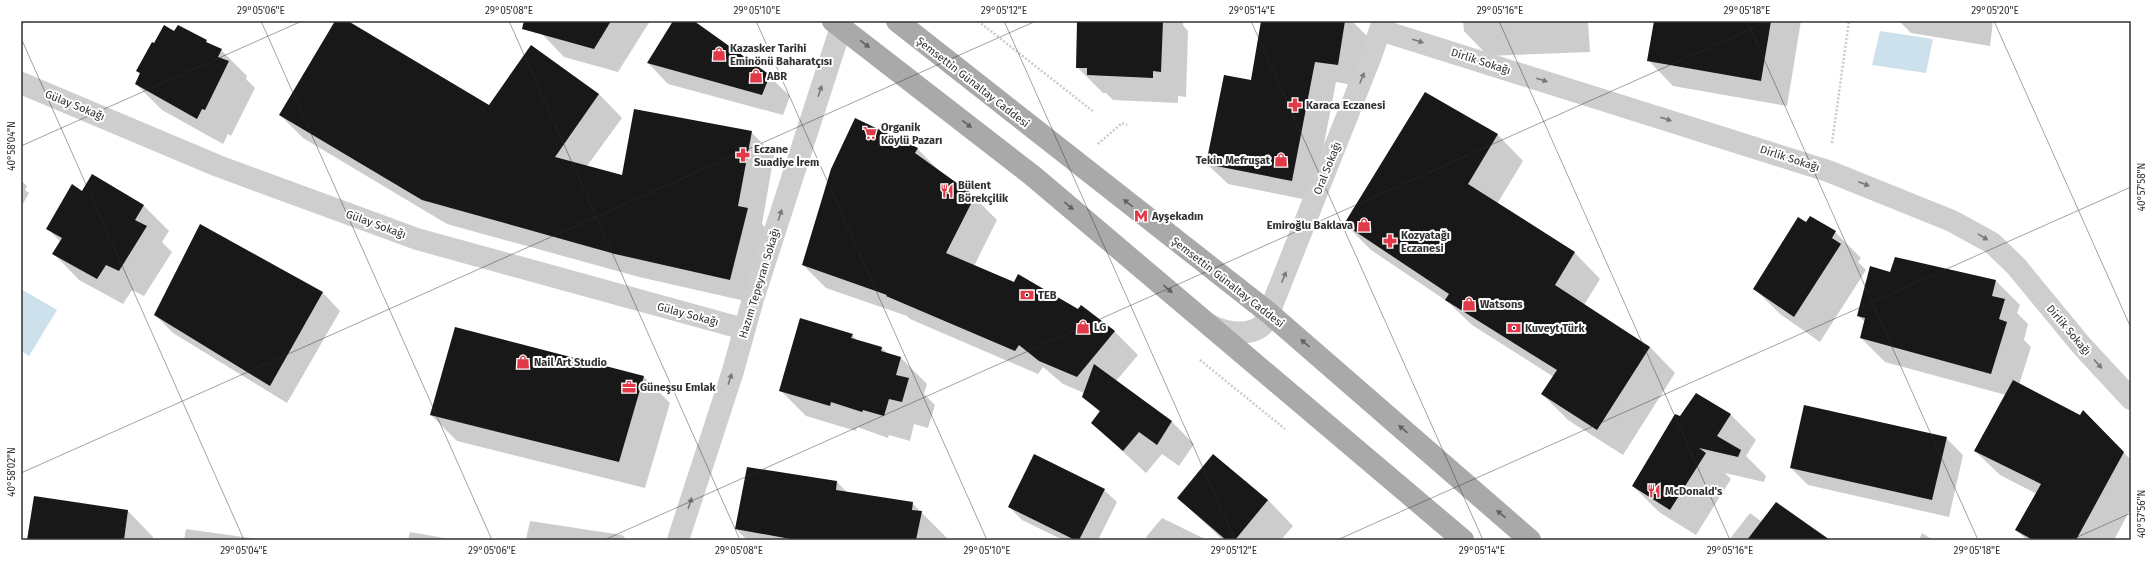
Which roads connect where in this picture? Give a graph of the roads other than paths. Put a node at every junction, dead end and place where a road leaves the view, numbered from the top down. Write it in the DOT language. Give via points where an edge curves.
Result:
graph roads {
  1 [pos="897,21"];
  2 [pos="837,24"];
  3 [pos="1381,26"];
  4 [pos="21,83"];
  5 [pos="1269,313"];
  6 [pos="1210,324"];
  7 [pos="744,329"];
  8 [pos="2131,399"];
  9 [pos="678,540"];
  10 [pos="1464,540"];
  11 [pos="1530,540"];
  5 -- 1 [label="main road, Şemsettin Günaltay Caddesi, one-way"];
  2 -- 6 [label="main road, one-way" via="1033,176"];
  7 -- 2 [label="street, Hazım Tepeyran Sokağı, one-way"];
  5 -- 3 [label="street, Oral Sokağı, one-way"];
  3 -- 8 [label="street, Dirlik Sokağı, one-way" via="1828,171 1952,221 1992,243 2016,266 2081,345"];
  4 -- 7 [label="street, Gülay Sokağı" via="218,166 417,240"];
  5 -- 6 [label="street, Oral Sokağı" via="1262,326 1245,332 1230,333"];
  11 -- 5 [label="main road, Şemsettin Günaltay Caddesi, one-way"];
  6 -- 10 [label="main road"];
  9 -- 7 [label="street, Hazım Tepeyran Sokağı, one-way"];
}
